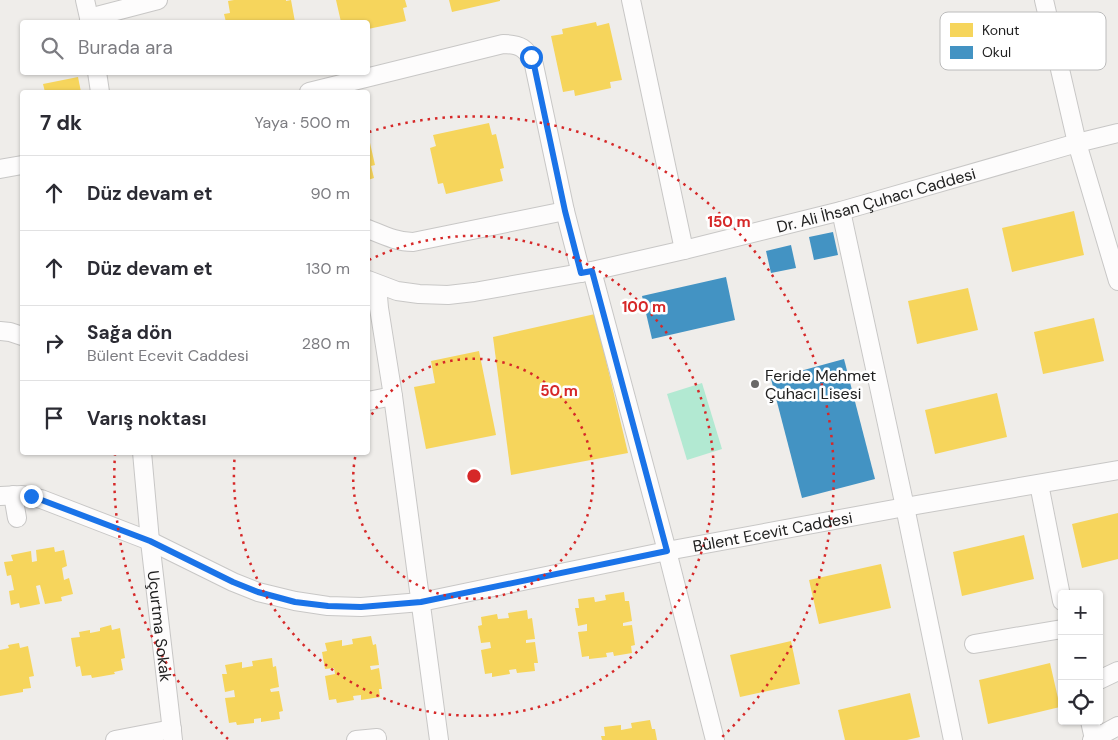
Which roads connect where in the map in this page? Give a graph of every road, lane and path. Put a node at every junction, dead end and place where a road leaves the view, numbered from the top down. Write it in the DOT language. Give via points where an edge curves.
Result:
graph roads {
  1 [pos="85,0"];
  2 [pos="158,0"];
  3 [pos="631,0"];
  4 [pos="89,20"];
  5 [pos="1060,70"];
  6 [pos="97,75"];
  7 [pos="100,90"];
  8 [pos="317,90"];
  9 [pos="1118,133"];
  10 [pos="1077,143"];
  11 [pos="20,165"];
  12 [pos="0,169"];
  13 [pos="565,211"];
  14 [pos="841,211"];
  15 [pos="370,230"];
  16 [pos="684,250"];
  17 [pos="586,272"];
  18 [pos="372,282"];
  19 [pos="1118,282"];
  20 [pos="0,331"];
  21 [pos="20,336"];
  22 [pos="393,396"];
  23 [pos="370,401"];
  24 [pos="142,455"];
  25 [pos="1118,470"];
  26 [pos="1039,484"];
  27 [pos="6,496"];
  28 [pos="905,507"];
  29 [pos="17,518"];
  30 [pos="150,541"];
  31 [pos="667,551"];
  32 [pos="1060,590"];
  33 [pos="421,602"];
  34 [pos="1058,630"];
  35 [pos="974,644"];
  36 [pos="1118,671"];
  37 [pos="1103,678"];
  38 [pos="1091,725"];
  39 [pos="1118,726"];
  40 [pos="173,734"];
  41 [pos="377,738"];
  42 [pos="1093,739"];
  43 [pos="115,740"];
  44 [pos="356,740"];
  45 [pos="439,740"];
  46 [pos="715,740"];
  47 [pos="953,740"];
  1 -- 4 [label="street"];
  2 -- 4 [label="street"];
  3 -- 16 [label="street"];
  5 -- 10 [label="street"];
  6 -- 7 [label="street"];
  8 -- 13 [label="street" via="503,44 520,47 527,51 534,65"];
  9 -- 10 [label="street, Dr. Ali İhsan Çuhacı Caddesi"];
  10 -- 14 [label="street, Dr. Ali İhsan Çuhacı Caddesi"];
  10 -- 19 [label="street"];
  11 -- 12 [label="street"];
  13 -- 15 [label="street" via="413,242 396,240"];
  13 -- 17 [label="street"];
  14 -- 16 [label="street, Dr. Ali İhsan Çuhacı Caddesi"];
  14 -- 28 [label="street"];
  16 -- 17 [label="street, Dr. Ali İhsan Çuhacı Caddesi"];
  17 -- 18 [label="street, Dr. Ali İhsan Çuhacı Caddesi" via="448,295 419,294"];
  17 -- 31 [label="street"];
  18 -- 22 [label="street"];
  20 -- 21 [label="street"];
  22 -- 23 [label="street"];
  22 -- 33 [label="street"];
  24 -- 30 [label="street, Uçurtma Sokak"];
  25 -- 26 [label="street, Bülent Ecevit Caddesi"];
  26 -- 28 [label="street, Bülent Ecevit Caddesi"];
  26 -- 32 [label="street"];
  27 -- 29 [label="street"];
  27 -- 30 [label="street, Bülent Ecevit Caddesi" via="31,496"];
  28 -- 31 [label="street, Bülent Ecevit Caddesi"];
  28 -- 47 [label="street"];
  30 -- 33 [label="street, Bülent Ecevit Caddesi" via="233,582 295,602 361,607"];
  30 -- 40 [label="street, Uçurtma Sokak"];
  31 -- 33 [label="street, Bülent Ecevit Caddesi"];
  31 -- 46 [label="street"];
  33 -- 45 [label="street"];
  34 -- 35 [label="street"];
  36 -- 37 [label="street"];
  38 -- 42 [label="street"];
  39 -- 42 [label="street"];
  40 -- 43 [label="street"];
  41 -- 44 [label="street"];
}
